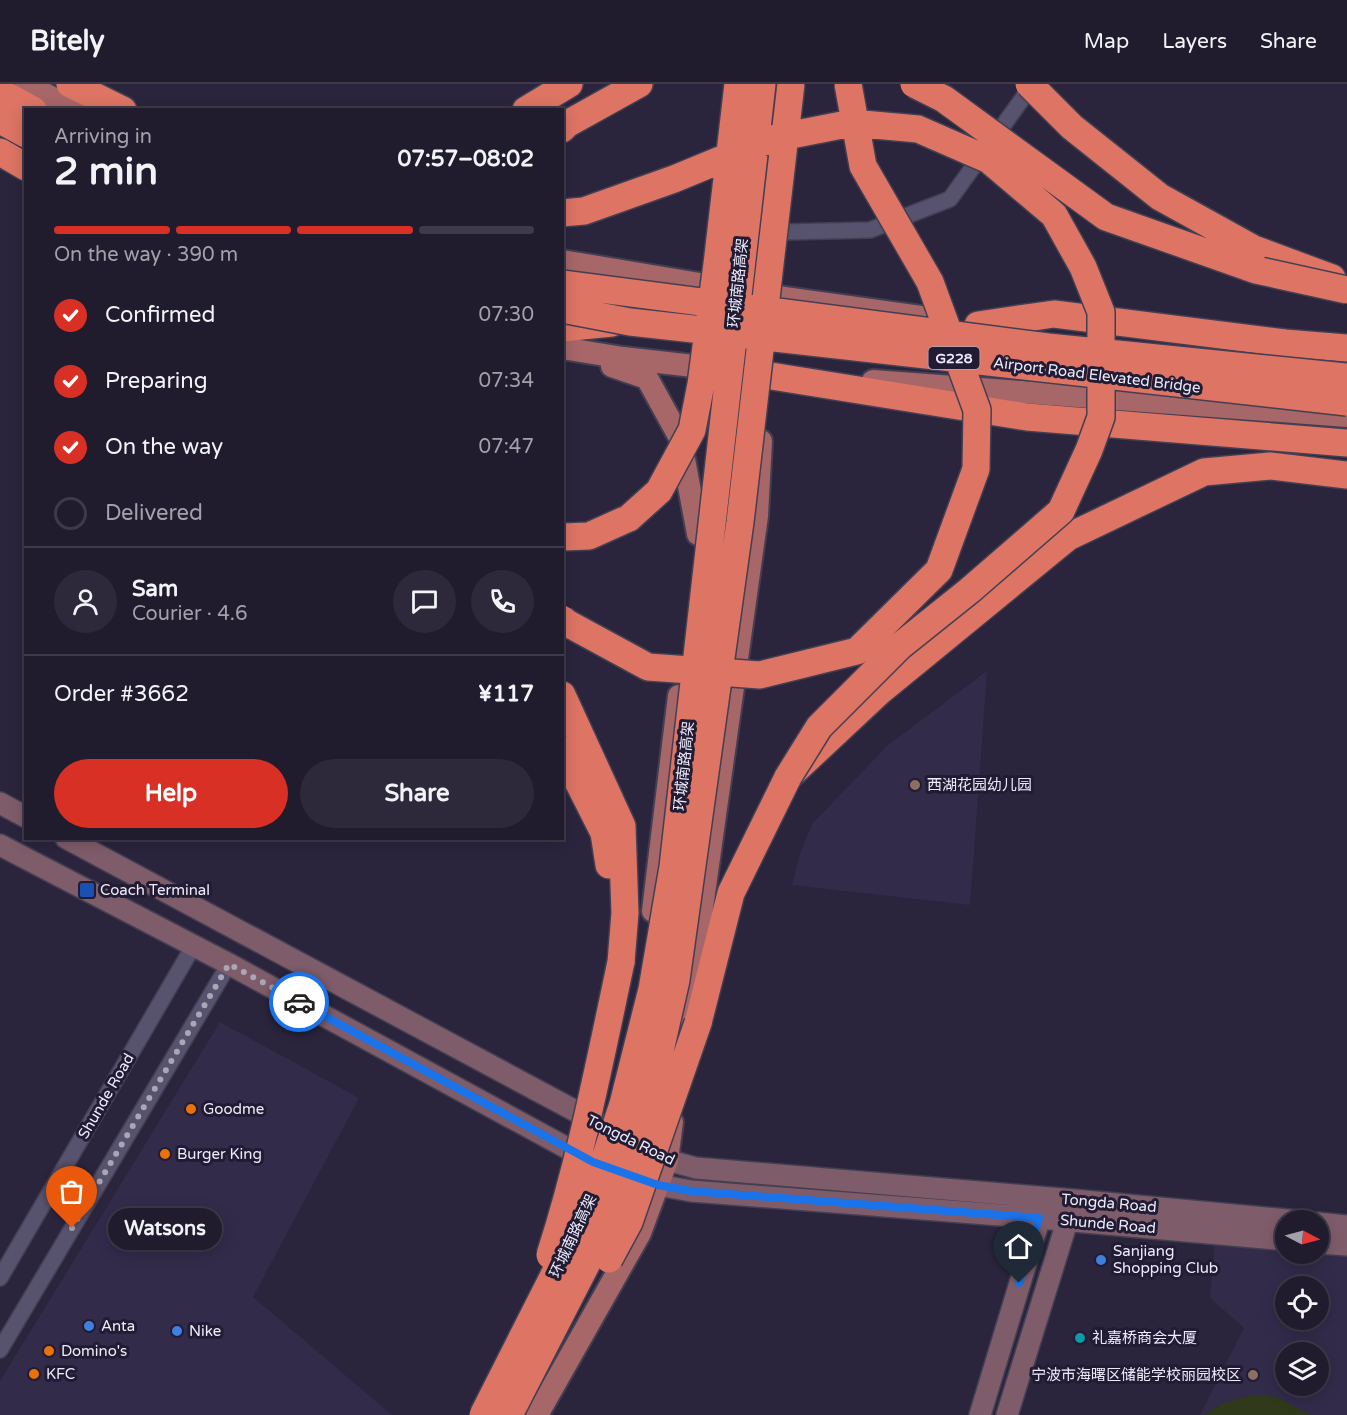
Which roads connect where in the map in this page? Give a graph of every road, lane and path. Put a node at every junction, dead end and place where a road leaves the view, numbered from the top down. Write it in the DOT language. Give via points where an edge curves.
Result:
graph roads {
  1 [pos="26,84"];
  2 [pos="568,84"];
  3 [pos="639,84"];
  4 [pos="738,84"];
  5 [pos="753,84"];
  6 [pos="762,84"];
  7 [pos="791,84"];
  8 [pos="803,84"];
  9 [pos="848,84"];
  10 [pos="914,84"];
  11 [pos="1031,84"];
  12 [pos="0,92"];
  13 [pos="70,100"];
  14 [pos="29,108"];
  15 [pos="112,108"];
  16 [pos="529,108"];
  17 [pos="0,120"];
  18 [pos="564,127"];
  19 [pos="24,133"];
  20 [pos="0,152"];
  21 [pos="0,161"];
  22 [pos="24,166"];
  23 [pos="24,174"];
  24 [pos="564,213"];
  25 [pos="785,232"];
  26 [pos="564,261"];
  27 [pos="564,284"];
  28 [pos="1347,284"];
  29 [pos="730,289"];
  30 [pos="1347,290"];
  31 [pos="777,297"];
  32 [pos="564,309"];
  33 [pos="630,322"];
  34 [pos="978,325"];
  35 [pos="564,328"];
  36 [pos="1347,348"];
  37 [pos="564,349"];
  38 [pos="564,350"];
  39 [pos="1347,366"];
  40 [pos="718,369"];
  41 [pos="765,375"];
  42 [pos="1347,377"];
  43 [pos="1347,402"];
  44 [pos="1347,416"];
  45 [pos="1347,443"];
  46 [pos="1347,475"];
  47 [pos="698,534"];
  48 [pos="564,537"];
  49 [pos="564,621"];
  50 [pos="564,699"];
  51 [pos="564,754"];
  52 [pos="788,777"];
  53 [pos="0,803"];
  54 [pos="24,816"];
  55 [pos="70,840"];
  56 [pos="0,845"];
  57 [pos="194,945"];
  58 [pos="621,962"];
  59 [pos="229,964"];
  60 [pos="605,1128"];
  61 [pos="667,1160"];
  62 [pos="593,1162"];
  63 [pos="658,1185"];
  64 [pos="1074,1200"];
  65 [pos="1042,1208"];
  66 [pos="1275,1219"];
  67 [pos="1067,1221"];
  68 [pos="1329,1224"];
  69 [pos="1347,1226"];
  70 [pos="1275,1239"];
  71 [pos="1329,1244"];
  72 [pos="1347,1245"];
  73 [pos="0,1278"];
  74 [pos="0,1350"];
  75 [pos="530,1351"];
  76 [pos="472,1415"];
  77 [pos="483,1415"];
  78 [pos="509,1415"];
  79 [pos="537,1415"];
  80 [pos="980,1415"];
  81 [pos="1007,1415"];
  1 -- 13 [label="main road"];
  2 -- 16 [label="highway"];
  3 -- 18 [label="highway"];
  4 -- 48 [label="highway, bridge" via="692,430 659,490 629,518 589,536"];
  5 -- 29 [label="main road"];
  6 -- 75 [label="highway, 环城南路高架, bridge" via="673,867 652,989 623,1104 590,1204"];
  7 -- 75 [label="highway, 环城南路高架, bridge" via="740,522 676,980 646,1113 607,1224"];
  8 -- 25 [label="main road"];
  9 -- 49 [label="highway, bridge" via="864,166 930,282 977,410 976,469 939,570 857,651 760,675 648,667"];
  10 -- 30 [label="highway, bridge" via="944,99 1106,218 1256,270"];
  11 -- 25 [label="street" via="950,199 870,230"];
  11 -- 28 [label="highway, bridge" via="1072,127 1160,197 1254,249"];
  12 -- 14 [label="highway"];
  13 -- 15 [label="highway"];
  17 -- 19 [label="highway"];
  20 -- 22 [label="highway"];
  21 -- 23 [label="main road"];
  24 -- 52 [label="highway, bridge" via="584,211 771,139 852,123 918,129 989,160 1054,215 1083,267 1101,312 1101,417 1061,511 900,646 819,727"];
  25 -- 31 [label="main road"];
  26 -- 29 [label="main road"];
  27 -- 42 [label="highway, Airport Road Elevated Bridge / G228, bridge" via="1048,347"];
  29 -- 31 [label="main road"];
  29 -- 40 [label="main road"];
  31 -- 34 [label="main road"];
  31 -- 41 [label="main road"];
  32 -- 33 [label="highway, Airport Road Elevated Bridge / G228, bridge"];
  33 -- 35 [label="highway, bridge"];
  33 -- 43 [label="highway, Airport Road Elevated Bridge / G228, bridge"];
  34 -- 36 [label="highway" via="1054,314 1285,344"];
  34 -- 39 [label="main road"];
  37 -- 40 [label="main road"];
  38 -- 47 [label="main road" via="647,378 680,438"];
  40 -- 41 [label="main road"];
  40 -- 47 [label="main road"];
  41 -- 44 [label="main road"];
  41 -- 45 [label="highway" via="1027,417"];
  41 -- 61 [label="main road" via="757,516"];
  46 -- 52 [label="highway, bridge" via="1270,466 1204,472 1068,537 880,692"];
  47 -- 60 [label="main road" via="645,981"];
  50 -- 58 [label="highway" via="622,825 625,913"];
  51 -- 58 [label="highway" via="604,833"];
  52 -- 75 [label="highway, bridge" via="731,893 698,1023 629,1222 598,1281"];
  53 -- 54 [label="street"];
  55 -- 60 [label="street, Tongda Road"];
  56 -- 57 [label="street, Shunde Road"];
  57 -- 59 [label="street, Shunde Road"];
  57 -- 73 [label="street, Shunde Road"];
  58 -- 75 [label="highway, bridge"];
  59 -- 62 [label="street, Shunde Road"];
  59 -- 74 [label="street"];
  60 -- 61 [label="street, Tongda Road"];
  60 -- 62 [label="main road"];
  61 -- 63 [label="main road"];
  61 -- 65 [label="street, Tongda Road" via="696,1168"];
  62 -- 63 [label="street, Shunde Road"];
  62 -- 76 [label="main road" via="557,1268"];
  63 -- 65 [label="street, Shunde Road" via="691,1191"];
  63 -- 79 [label="main road" via="640,1233"];
  64 -- 65 [label="street, Tongda Road"];
  64 -- 66 [label="street, Tongda Road"];
  64 -- 67 [label="street"];
  65 -- 67 [label="street, Shunde Road"];
  65 -- 80 [label="street"];
  67 -- 70 [label="street, Shunde Road"];
  67 -- 81 [label="street"];
  68 -- 69 [label="street"];
  71 -- 72 [label="street"];
  75 -- 77 [label="highway, 环城南路高架, bridge"];
  75 -- 78 [label="highway, 环城南路高架, bridge"];
}
